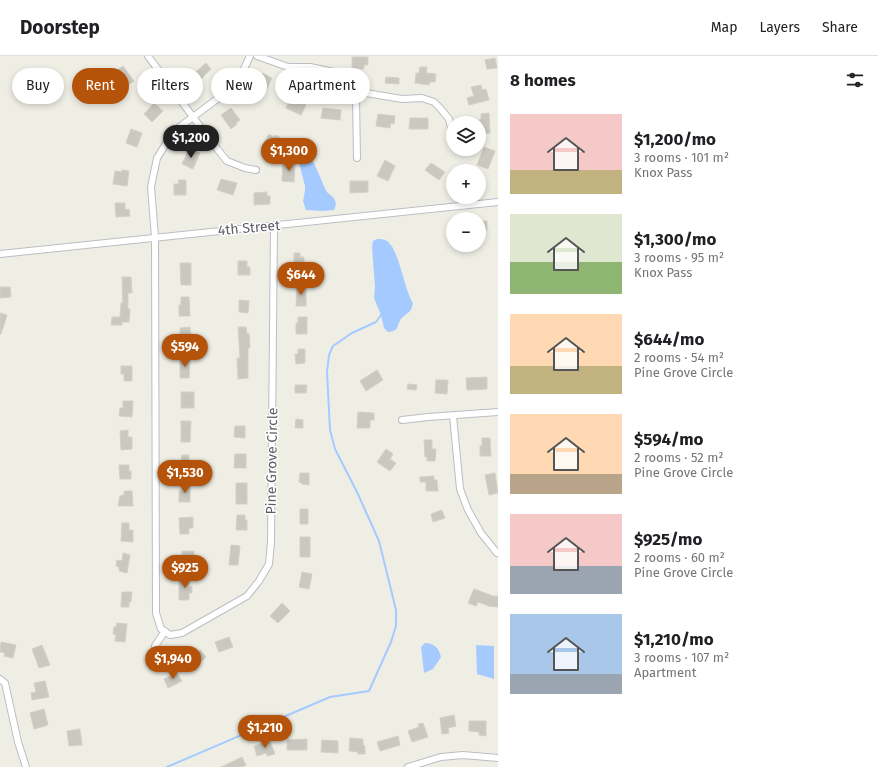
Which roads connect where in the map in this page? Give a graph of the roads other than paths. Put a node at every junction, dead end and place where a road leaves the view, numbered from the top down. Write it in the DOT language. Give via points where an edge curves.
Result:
graph roads {
  1 [pos="148,56"];
  2 [pos="250,56"];
  3 [pos="256,56"];
  4 [pos="292,67"];
  5 [pos="315,68"];
  6 [pos="370,94"];
  7 [pos="356,104"];
  8 [pos="194,116"];
  9 [pos="447,116"];
  10 [pos="357,158"];
  11 [pos="256,170"];
  12 [pos="498,202"];
  13 [pos="274,226"];
  14 [pos="155,237"];
  15 [pos="0,254"];
  16 [pos="498,412"];
  17 [pos="453,416"];
  18 [pos="402,420"];
  19 [pos="497,553"];
  20 [pos="165,632"];
  21 [pos="155,646"];
  22 [pos="0,679"];
  23 [pos="498,758"];
  24 [pos="26,767"];
  25 [pos="408,767"];
  1 -- 8 [label="street"];
  2 -- 8 [label="street" via="242,73 224,94"];
  3 -- 4 [label="street"];
  4 -- 5 [label="street"];
  6 -- 9 [label="street" via="402,99 422,98 434,102"];
  7 -- 10 [label="street"];
  8 -- 11 [label="street" via="228,161"];
  8 -- 14 [label="street" via="174,131 157,158 151,187"];
  12 -- 13 [label="street, 4th Street"];
  13 -- 14 [label="street, 4th Street"];
  13 -- 20 [label="street, Pine Grove Circle" via="269,564 260,581 247,596 182,633 170,635"];
  14 -- 15 [label="street, 4th Street"];
  14 -- 20 [label="street" via="156,613 161,629"];
  16 -- 17 [label="street"];
  17 -- 18 [label="street"];
  17 -- 19 [label="street" via="460,489 481,533"];
  20 -- 21 [label="street"];
  22 -- 24 [label="street" via="5,683"];
  23 -- 25 [label="street" via="463,755 441,757"];
}
